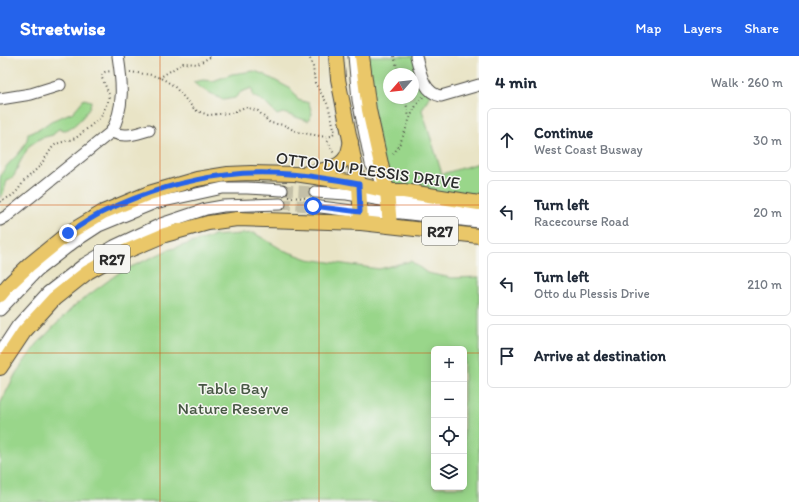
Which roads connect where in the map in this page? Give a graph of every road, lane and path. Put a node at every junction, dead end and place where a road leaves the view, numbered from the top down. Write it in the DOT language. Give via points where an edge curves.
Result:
graph roads {
  1 [pos="118,56"];
  2 [pos="212,56"];
  3 [pos="309,56"];
  4 [pos="336,56"];
  5 [pos="342,56"];
  6 [pos="354,56"];
  7 [pos="362,56"];
  8 [pos="394,56"];
  9 [pos="416,56"];
  10 [pos="397,68"];
  11 [pos="112,71"];
  12 [pos="127,72"];
  13 [pos="159,78"];
  14 [pos="60,85"];
  15 [pos="479,85"];
  16 [pos="430,92"];
  17 [pos="0,99"];
  18 [pos="406,104"];
  19 [pos="409,119"];
  20 [pos="149,130"];
  21 [pos="111,132"];
  22 [pos="326,137"];
  23 [pos="351,141"];
  24 [pos="393,154"];
  25 [pos="337,157"];
  26 [pos="295,174"];
  27 [pos="282,190"];
  28 [pos="359,190"];
  29 [pos="315,192"];
  30 [pos="0,202"];
  31 [pos="479,203"];
  32 [pos="280,204"];
  33 [pos="313,206"];
  34 [pos="388,208"];
  35 [pos="479,212"];
  36 [pos="361,218"];
  37 [pos="0,220"];
  38 [pos="479,222"];
  39 [pos="479,236"];
  40 [pos="0,295"];
  41 [pos="0,310"];
  42 [pos="0,352"];
  43 [pos="0,368"];
  1 -- 21 [label="street" via="122,101 120,114"];
  2 -- 13 [label="path" via="198,64 183,63"];
  3 -- 22 [label="path" via="315,84 328,105 334,125 334,134"];
  4 -- 23 [label="main road" via="338,79"];
  5 -- 28 [label="street" via="358,151"];
  6 -- 34 [label="street" via="358,100 371,164"];
  7 -- 34 [label="main road" via="369,110"];
  8 -- 10 [label="path"];
  9 -- 16 [label="street" via="424,83"];
  11 -- 30 [label="path" via="102,75 110,94 100,117 76,138 56,144 18,190"];
  12 -- 13 [label="path"];
  13 -- 22 [label="path" via="174,86 191,106 203,113 213,116 245,107 258,112 270,123 296,132"];
  14 -- 17 [label="street" via="31,94"];
  15 -- 16 [label="street" via="441,96"];
  16 -- 19 [label="path" via="413,109"];
  18 -- 19 [label="path"];
  19 -- 24 [label="path"];
  20 -- 21 [label="street" via="126,136"];
  21 -- 37 [label="street"];
  22 -- 25 [label="path"];
  23 -- 26 [label="main road" via="346,158 338,164 315,172"];
  23 -- 28 [label="main road"];
  26 -- 28 [label="main road, OTTO DU PLESSIS DRIVE / R27"];
  26 -- 40 [label="main road, OTTO DU PLESSIS DRIVE / R27" via="228,174 197,179 149,192 104,212 68,233 30,264"];
  27 -- 41 [label="street" via="223,188 155,203 99,226 37,271"];
  28 -- 29 [label="street"];
  28 -- 34 [label="main road, OTTO DU PLESSIS DRIVE / R27"];
  28 -- 36 [label="main road"];
  31 -- 34 [label="main road, OTTO DU PLESSIS DRIVE / R27" via="404,191"];
  32 -- 42 [label="street" via="206,209 161,224 114,246 84,264 48,292 17,326"];
  33 -- 36 [label="street"];
  34 -- 35 [label="street"];
  34 -- 36 [label="main road, OTTO DU PLESSIS DRIVE / R27"];
  34 -- 38 [label="street"];
  34 -- 39 [label="main road, OTTO DU PLESSIS DRIVE / R27"];
  36 -- 43 [label="main road, OTTO DU PLESSIS DRIVE / R27" via="238,219 208,223 165,235 120,254 88,272 54,299 24,332"];
}
